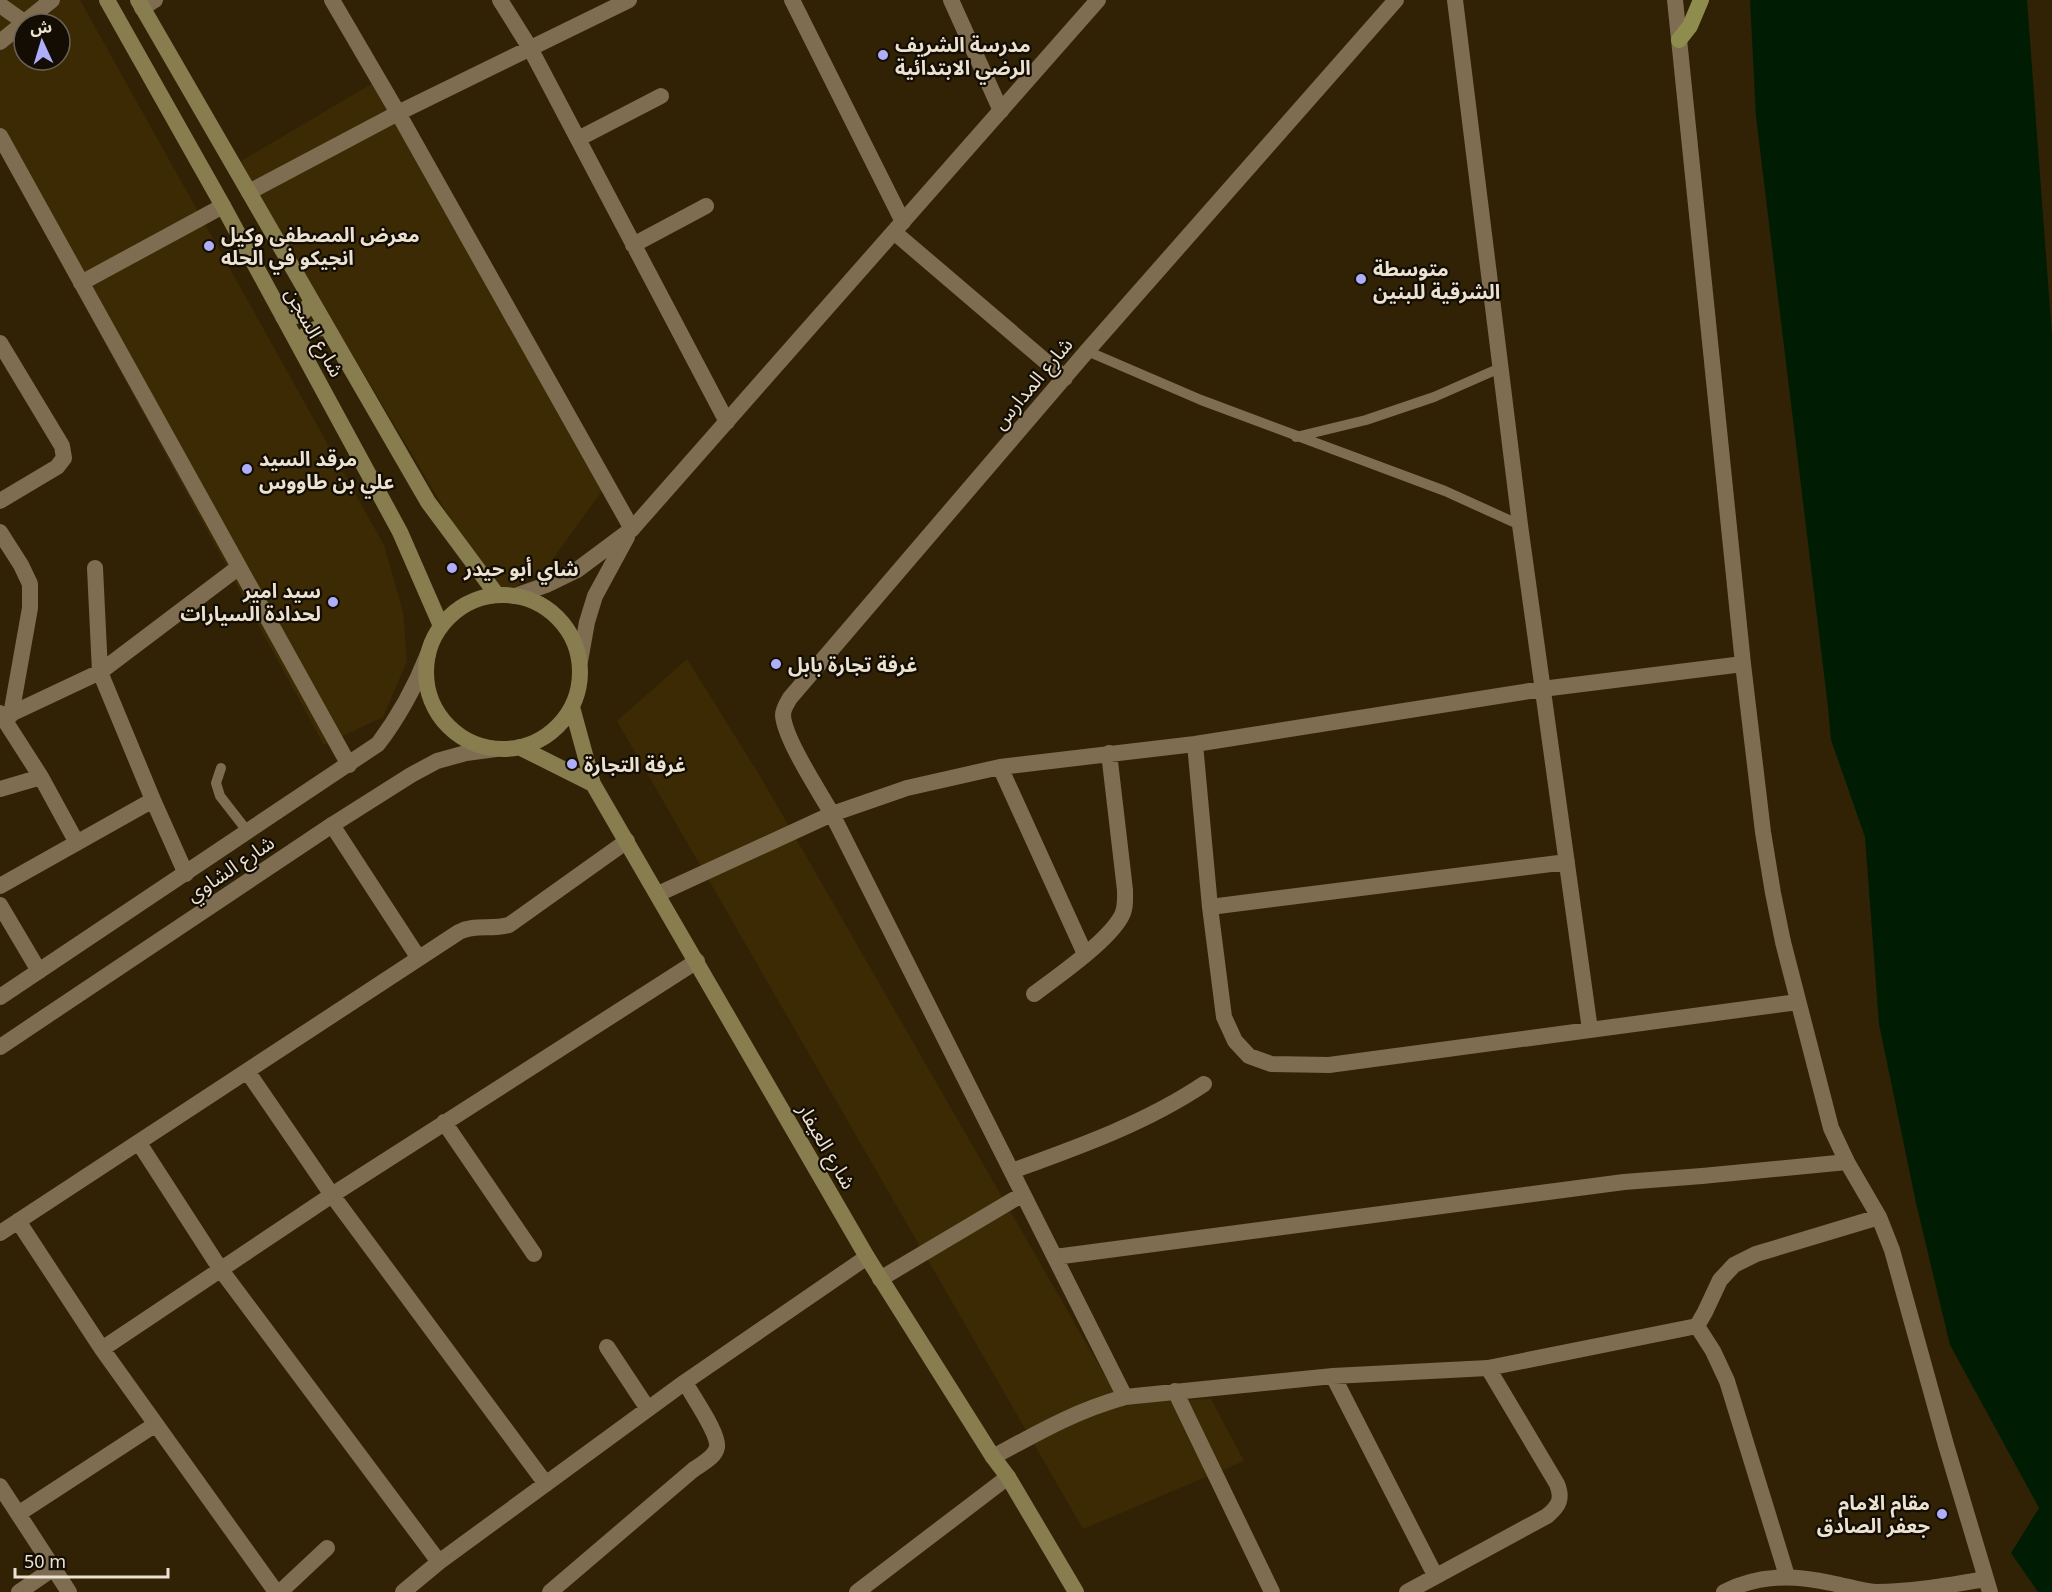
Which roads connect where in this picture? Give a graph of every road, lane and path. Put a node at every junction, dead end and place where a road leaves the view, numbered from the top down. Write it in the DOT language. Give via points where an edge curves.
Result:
graph roads {
  1 [pos="52,0"];
  2 [pos="107,0"];
  3 [pos="332,0"];
  4 [pos="629,0"];
  5 [pos="792,0"];
  6 [pos="951,0"];
  7 [pos="1098,0"];
  8 [pos="1396,0"];
  9 [pos="1455,0"];
  10 [pos="1675,0"];
  11 [pos="1701,0"];
  12 [pos="502,1"];
  13 [pos="146,7"];
  14 [pos="37,12"];
  15 [pos="12,32"];
  16 [pos="124,32"];
  17 [pos="160,39"];
  18 [pos="1679,40"];
  19 [pos="0,42"];
  20 [pos="530,48"];
  21 [pos="137,53"];
  22 [pos="661,96"];
  23 [pos="1001,111"];
  24 [pos="398,113"];
  25 [pos="0,136"];
  26 [pos="578,139"];
  27 [pos="249,192"];
  28 [pos="223,206"];
  29 [pos="706,206"];
  30 [pos="898,227"];
  31 [pos="633,245"];
  32 [pos="81,283"];
  33 [pos="311,300"];
  34 [pos="283,317"];
  35 [pos="327,328"];
  36 [pos="0,343"];
  37 [pos="299,346"];
  38 [pos="1087,351"];
  39 [pos="1500,368"];
  40 [pos="1065,378"];
  41 [pos="727,422"];
  42 [pos="1296,437"];
  43 [pos="0,501"];
  44 [pos="1520,525"];
  45 [pos="632,529"];
  46 [pos="0,532"];
  47 [pos="239,567"];
  48 [pos="95,568"];
  49 [pos="497,595"];
  50 [pos="515,596"];
  51 [pos="441,626"];
  52 [pos="428,654"];
  53 [pos="580,661"];
  54 [pos="1743,664"];
  55 [pos="100,672"];
  56 [pos="1542,689"];
  57 [pos="572,707"];
  58 [pos="4,716"];
  59 [pos="1195,744"];
  60 [pos="519,747"];
  61 [pos="496,749"];
  62 [pos="1109,753"];
  63 [pos="349,765"];
  64 [pos="1000,767"];
  65 [pos="221,768"];
  66 [pos="41,777"];
  67 [pos="593,784"];
  68 [pos="0,789"];
  69 [pos="153,800"];
  70 [pos="832,813"];
  71 [pos="332,825"];
  72 [pos="248,832"];
  73 [pos="627,841"];
  74 [pos="77,843"];
  75 [pos="1567,862"];
  76 [pos="186,874"];
  77 [pos="0,886"];
  78 [pos="658,894"];
  79 [pos="0,905"];
  80 [pos="1210,906"];
  81 [pos="1085,954"];
  82 [pos="418,957"];
  83 [pos="697,961"];
  84 [pos="39,971"];
  85 [pos="1034,994"];
  86 [pos="0,997"];
  87 [pos="1798,1002"];
  88 [pos="1590,1030"];
  89 [pos="0,1047"];
  90 [pos="247,1071"];
  91 [pos="1204,1084"];
  92 [pos="444,1122"];
  93 [pos="140,1143"];
  94 [pos="1847,1162"];
  95 [pos="1012,1171"];
  96 [pos="1023,1194"];
  97 [pos="332,1195"];
  98 [pos="1879,1217"];
  99 [pos="18,1221"];
  100 [pos="0,1233"];
  101 [pos="534,1254"];
  102 [pos="867,1257"];
  103 [pos="1055,1257"];
  104 [pos="221,1270"];
  105 [pos="880,1279"];
  106 [pos="1696,1326"];
  107 [pos="607,1347"];
  108 [pos="102,1349"];
  109 [pos="1488,1368"];
  110 [pos="1333,1376"];
  111 [pos="685,1382"];
  112 [pos="1175,1391"];
  113 [pos="1125,1397"];
  114 [pos="648,1409"];
  115 [pos="156,1424"];
  116 [pos="993,1457"];
  117 [pos="1008,1477"];
  118 [pos="546,1484"];
  119 [pos="0,1486"];
  120 [pos="18,1514"];
  121 [pos="327,1548"];
  122 [pos="439,1562"];
  123 [pos="54,1568"];
  124 [pos="1435,1575"];
  125 [pos="1787,1576"];
  126 [pos="1988,1586"];
  127 [pos="19,1592"];
  128 [pos="69,1592"];
  129 [pos="278,1592"];
  130 [pos="403,1592"];
  131 [pos="550,1592"];
  132 [pos="857,1592"];
  133 [pos="1076,1592"];
  134 [pos="1272,1592"];
  135 [pos="1407,1592"];
  136 [pos="1724,1592"];
  1 -- 14 [label="street"];
  2 -- 16 [label="main road, شارع السجن"];
  3 -- 24 [label="street"];
  4 -- 20 [label="street"];
  5 -- 30 [label="street"];
  6 -- 23 [label="street"];
  7 -- 23 [label="street"];
  8 -- 38 [label="street, شارع المدارس"];
  9 -- 39 [label="street"];
  10 -- 18 [label="street"];
  11 -- 18 [label="main road"];
  12 -- 20 [label="street"];
  13 -- 16 [label="main road" via="147,24 139,30"];
  13 -- 17 [label="main road, شارع السجن"];
  15 -- 19 [label="street"];
  16 -- 21 [label="main road, شارع السجن"];
  17 -- 21 [label="main road" via="145,41"];
  17 -- 27 [label="main road, شارع السجن"];
  18 -- 54 [label="street"];
  20 -- 24 [label="street"];
  20 -- 26 [label="street"];
  21 -- 28 [label="main road, شارع السجن"];
  22 -- 26 [label="street"];
  23 -- 30 [label="street"];
  24 -- 27 [label="street"];
  24 -- 45 [label="street"];
  25 -- 32 [label="street"];
  26 -- 31 [label="street"];
  27 -- 33 [label="main road, شارع السجن"];
  28 -- 32 [label="street"];
  28 -- 34 [label="main road, شارع السجن"];
  29 -- 31 [label="street"];
  30 -- 40 [label="street"];
  30 -- 41 [label="street"];
  31 -- 41 [label="street"];
  32 -- 47 [label="street"];
  33 -- 34 [label="main road" via="301,315"];
  33 -- 35 [label="main road, شارع السجن"];
  34 -- 37 [label="main road, شارع السجن"];
  35 -- 37 [label="main road" via="310,330"];
  35 -- 49 [label="main road, شارع السجن" via="428,502"];
  36 -- 43 [label="street" via="62,446 64,458 57,467"];
  37 -- 51 [label="main road, شارع السجن" via="400,532"];
  38 -- 40 [label="street, شارع المدارس"];
  38 -- 42 [label="lane"];
  39 -- 42 [label="lane" via="1434,397 1366,420"];
  39 -- 44 [label="street"];
  40 -- 70 [label="street, شارع المدارس" via="790,698 783,712 784,725"];
  41 -- 45 [label="street"];
  42 -- 44 [label="lane" via="1445,491"];
  44 -- 56 [label="street"];
  45 -- 50 [label="street" via="577,570"];
  45 -- 53 [label="street" via="596,596"];
  46 -- 58 [label="street" via="30,584 30,608"];
  47 -- 55 [label="street"];
  47 -- 63 [label="street"];
  48 -- 55 [label="street"];
  49 -- 50 [label="main road"];
  49 -- 51 [label="main road" via="456,610"];
  50 -- 53 [label="main road" via="538,603 558,618 572,638"];
  51 -- 52 [label="main road"];
  52 -- 61 [label="main road" via="426,680 433,705 448,727 470,742"];
  52 -- 63 [label="street, شارع الشاوي" via="399,717 378,744"];
  53 -- 57 [label="main road" via="579,685"];
  54 -- 56 [label="street"];
  54 -- 87 [label="street" via="1763,832"];
  55 -- 58 [label="street"];
  55 -- 69 [label="street"];
  56 -- 59 [label="street"];
  56 -- 75 [label="street"];
  57 -- 60 [label="main road" via="558,726 540,740"];
  57 -- 67 [label="main road, شارع العيفار"];
  58 -- 66 [label="street"];
  59 -- 62 [label="street"];
  59 -- 80 [label="street"];
  60 -- 61 [label="main road"];
  60 -- 67 [label="main road"];
  61 -- 71 [label="street, شارع الشاوي" via="437,761"];
  62 -- 64 [label="street"];
  62 -- 81 [label="street" via="1125,905 1122,916"];
  63 -- 72 [label="street, شارع الشاوي"];
  64 -- 70 [label="street" via="907,788"];
  64 -- 81 [label="street"];
  65 -- 72 [label="lane" via="216,783 220,796"];
  66 -- 68 [label="street"];
  66 -- 74 [label="street"];
  67 -- 73 [label="main road, شارع العيفار"];
  69 -- 74 [label="street"];
  69 -- 76 [label="street"];
  70 -- 78 [label="street"];
  70 -- 95 [label="street, شارع المدارس"];
  71 -- 82 [label="street"];
  71 -- 89 [label="street, شارع الشاوي"];
  72 -- 76 [label="street, شارع الشاوي"];
  73 -- 78 [label="main road, شارع العيفار"];
  73 -- 82 [label="street" via="509,925 497,929 465,928"];
  74 -- 77 [label="street"];
  75 -- 80 [label="street"];
  75 -- 88 [label="street"];
  76 -- 84 [label="street, شارع الشاوي"];
  78 -- 83 [label="main road, شارع العيفار"];
  79 -- 84 [label="street"];
  80 -- 88 [label="street" via="1224,1017 1234,1041 1250,1056 1271,1064 1329,1065"];
  81 -- 85 [label="street"];
  82 -- 90 [label="street"];
  83 -- 92 [label="street"];
  83 -- 102 [label="main road, شارع العيفار"];
  84 -- 86 [label="street, شارع الشاوي"];
  87 -- 88 [label="street"];
  87 -- 94 [label="street" via="1829,1119"];
  90 -- 93 [label="street"];
  90 -- 97 [label="street"];
  91 -- 95 [label="street" via="1135,1122"];
  92 -- 97 [label="street"];
  92 -- 101 [label="street"];
  93 -- 99 [label="street"];
  93 -- 104 [label="street"];
  94 -- 98 [label="street"];
  94 -- 103 [label="street" via="1624,1182"];
  95 -- 96 [label="street, شارع المدارس"];
  96 -- 103 [label="street, شارع المدارس"];
  96 -- 105 [label="street"];
  97 -- 104 [label="street"];
  97 -- 118 [label="street"];
  98 -- 106 [label="street" via="1756,1254 1734,1265 1720,1280"];
  98 -- 126 [label="street" via="1904,1285"];
  99 -- 100 [label="street"];
  99 -- 108 [label="street"];
  102 -- 105 [label="main road, شارع العيفار"];
  102 -- 111 [label="street"];
  103 -- 113 [label="street, شارع المدارس"];
  104 -- 108 [label="street"];
  104 -- 122 [label="street"];
  105 -- 116 [label="main road, شارع العيفار"];
  106 -- 109 [label="street"];
  106 -- 125 [label="street" via="1727,1381"];
  107 -- 114 [label="street"];
  108 -- 115 [label="street"];
  109 -- 110 [label="street"];
  109 -- 124 [label="street" via="1557,1484 1560,1501 1546,1516"];
  110 -- 112 [label="street"];
  110 -- 124 [label="street"];
  111 -- 114 [label="street"];
  111 -- 131 [label="street" via="715,1434 717,1447 710,1459"];
  112 -- 113 [label="street"];
  112 -- 134 [label="street"];
  113 -- 116 [label="street" via="1070,1416"];
  114 -- 118 [label="street"];
  115 -- 120 [label="street"];
  115 -- 129 [label="street"];
  116 -- 117 [label="main road, شارع العيفار"];
  117 -- 132 [label="street"];
  117 -- 133 [label="main road, شارع العيفار"];
  118 -- 122 [label="street"];
  119 -- 120 [label="street"];
  120 -- 123 [label="street"];
  121 -- 129 [label="street"];
  122 -- 130 [label="street"];
  123 -- 127 [label="street"];
  123 -- 128 [label="street"];
  124 -- 135 [label="street"];
  125 -- 126 [label="street" via="1876,1592"];
  125 -- 136 [label="street" via="1737,1585"];
}
